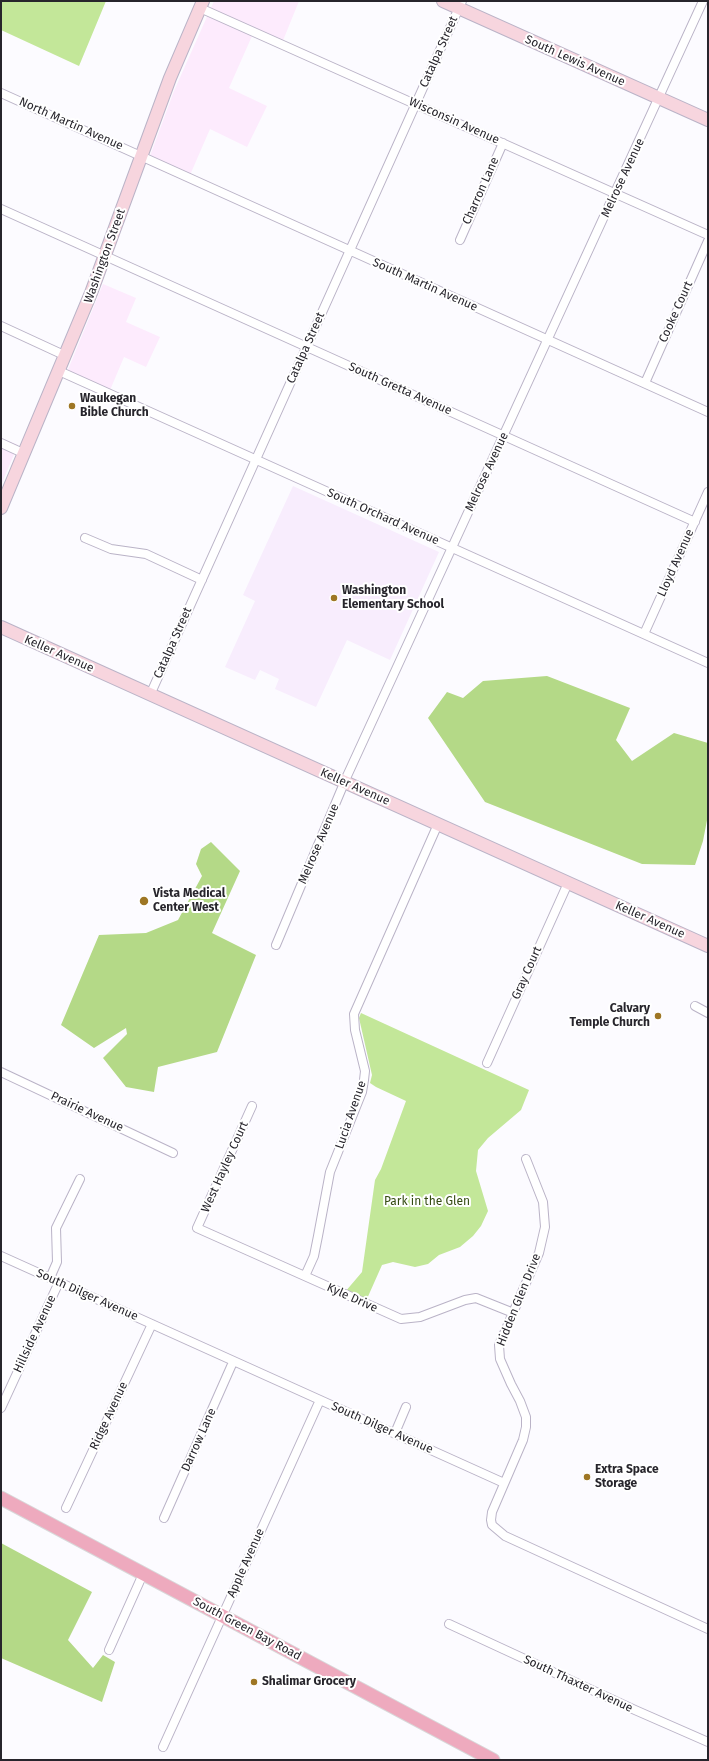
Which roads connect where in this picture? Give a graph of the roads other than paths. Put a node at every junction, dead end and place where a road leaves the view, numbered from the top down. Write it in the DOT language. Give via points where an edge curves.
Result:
graph roads {
  1 [pos="442,1"];
  2 [pos="703,2"];
  3 [pos="201,5"];
  4 [pos="460,5"];
  5 [pos="1,93"];
  6 [pos="659,99"];
  7 [pos="416,104"];
  8 [pos="708,120"];
  9 [pos="503,143"];
  10 [pos="141,157"];
  11 [pos="616,194"];
  12 [pos="1,209"];
  13 [pos="708,235"];
  14 [pos="460,240"];
  15 [pos="708,241"];
  16 [pos="350,251"];
  17 [pos="105,256"];
  18 [pos="1,326"];
  19 [pos="548,340"];
  20 [pos="306,347"];
  21 [pos="66,356"];
  22 [pos="59,371"];
  23 [pos="645,383"];
  24 [pos="708,412"];
  25 [pos="504,436"];
  26 [pos="1,443"];
  27 [pos="25,454"];
  28 [pos="256,460"];
  29 [pos="708,492"];
  30 [pos="1,508"];
  31 [pos="695,522"];
  32 [pos="85,538"];
  33 [pos="452,548"];
  34 [pos="202,580"];
  35 [pos="1,627"];
  36 [pos="644,634"];
  37 [pos="708,663"];
  38 [pos="150,695"];
  39 [pos="345,782"];
  40 [pos="438,824"];
  41 [pos="568,883"];
  42 [pos="276,945"];
  43 [pos="708,946"];
  44 [pos="695,1006"];
  45 [pos="708,1013"];
  46 [pos="487,1062"];
  47 [pos="1,1072"];
  48 [pos="252,1106"];
  49 [pos="173,1153"];
  50 [pos="526,1159"];
  51 [pos="80,1179"];
  52 [pos="194,1230"];
  53 [pos="1,1256"];
  54 [pos="305,1276"];
  55 [pos="50,1278"];
  56 [pos="59,1282"];
  57 [pos="512,1312"];
  58 [pos="152,1324"];
  59 [pos="233,1362"];
  60 [pos="320,1400"];
  61 [pos="406,1407"];
  62 [pos="1,1408"];
  63 [pos="395,1433"];
  64 [pos="504,1483"];
  65 [pos="1,1498"];
  66 [pos="66,1508"];
  67 [pos="164,1518"];
  68 [pos="143,1574"];
  69 [pos="222,1616"];
  70 [pos="449,1624"];
  71 [pos="708,1629"];
  72 [pos="108,1650"];
  73 [pos="708,1742"];
  74 [pos="163,1747"];
  75 [pos="493,1760"];
  1 -- 4 [label="main road, South Lewis Avenue"];
  2 -- 6 [label="street, Melrose Avenue"];
  3 -- 7 [label="street, Wisconsin Avenue"];
  3 -- 10 [label="main road, Washington Street" via="170,78"];
  4 -- 6 [label="main road, South Lewis Avenue"];
  4 -- 7 [label="street, Catalpa Street"];
  5 -- 10 [label="street, North Martin Avenue"];
  6 -- 8 [label="main road, South Lewis Avenue"];
  6 -- 11 [label="street, Melrose Avenue"];
  7 -- 9 [label="street, Wisconsin Avenue"];
  7 -- 16 [label="street, Catalpa Street"];
  9 -- 11 [label="street, Wisconsin Avenue"];
  9 -- 14 [label="street, Charron Lane"];
  10 -- 16 [label="street, South Martin Avenue"];
  10 -- 17 [label="main road, Washington Street"];
  11 -- 13 [label="street, Wisconsin Avenue"];
  11 -- 19 [label="street, Melrose Avenue"];
  12 -- 17 [label="street, South Gretta Avenue"];
  15 -- 23 [label="street, Cooke Court"];
  16 -- 19 [label="street, South Martin Avenue"];
  16 -- 20 [label="street, Catalpa Street"];
  17 -- 20 [label="street, South Gretta Avenue"];
  17 -- 21 [label="main road, Washington Street"];
  18 -- 21 [label="street"];
  19 -- 23 [label="street, South Martin Avenue"];
  19 -- 25 [label="street, Melrose Avenue"];
  20 -- 25 [label="street, South Gretta Avenue"];
  20 -- 28 [label="street, Catalpa Street"];
  21 -- 22 [label="main road, Washington Street"];
  22 -- 27 [label="main road, Washington Street"];
  22 -- 28 [label="street, South Orchard Avenue"];
  23 -- 24 [label="street, South Martin Avenue"];
  25 -- 31 [label="street, South Gretta Avenue"];
  25 -- 33 [label="street, Melrose Avenue"];
  26 -- 27 [label="street"];
  27 -- 30 [label="main road, Washington Street"];
  28 -- 33 [label="street, South Orchard Avenue"];
  28 -- 34 [label="street, Catalpa Street"];
  29 -- 31 [label="street, Lloyd Avenue"];
  31 -- 36 [label="street, Lloyd Avenue"];
  32 -- 34 [label="street" via="110,549 146,554"];
  33 -- 36 [label="street, South Orchard Avenue"];
  33 -- 39 [label="street, Melrose Avenue"];
  34 -- 38 [label="street, Catalpa Street"];
  35 -- 38 [label="main road, Keller Avenue"];
  36 -- 37 [label="street, South Orchard Avenue"];
  38 -- 39 [label="main road, Keller Avenue"];
  39 -- 40 [label="main road, Keller Avenue"];
  39 -- 42 [label="street, Melrose Avenue"];
  40 -- 41 [label="main road, Keller Avenue"];
  40 -- 54 [label="street, Lucia Avenue" via="354,1014 355,1030 365,1071 362,1092 330,1172 314,1256"];
  41 -- 43 [label="main road, Keller Avenue"];
  41 -- 46 [label="street, Gray Court"];
  44 -- 45 [label="street"];
  47 -- 49 [label="street, Prairie Avenue"];
  48 -- 52 [label="street, West Hayley Court"];
  50 -- 57 [label="street, Hidden Glen Drive" via="543,1202 545,1227 539,1253"];
  51 -- 55 [label="street" via="56,1228 57,1262"];
  52 -- 54 [label="street, Kyle Drive"];
  53 -- 55 [label="street, South Dilger Avenue"];
  54 -- 57 [label="street, Kyle Drive" via="400,1319 420,1317 476,1298"];
  55 -- 56 [label="street, South Dilger Avenue"];
  56 -- 58 [label="street, South Dilger Avenue"];
  56 -- 62 [label="street, Hillside Avenue"];
  57 -- 64 [label="street, Hidden Glen Drive" via="498,1345 498,1351 520,1400 526,1417 526,1427"];
  58 -- 59 [label="street, South Dilger Avenue"];
  58 -- 66 [label="street, Ridge Avenue"];
  59 -- 60 [label="street, South Dilger Avenue"];
  59 -- 67 [label="street, Darrow Lane"];
  60 -- 63 [label="street, South Dilger Avenue"];
  60 -- 69 [label="street, Apple Avenue"];
  61 -- 63 [label="street"];
  63 -- 64 [label="street, South Dilger Avenue"];
  64 -- 71 [label="street" via="493,1508 491,1520 492,1525 505,1536"];
  65 -- 68 [label="main road, South Green Bay Road"];
  68 -- 69 [label="main road, South Green Bay Road"];
  68 -- 72 [label="street"];
  69 -- 74 [label="street, Apple Avenue"];
  69 -- 75 [label="main road, South Green Bay Road"];
  70 -- 73 [label="street, South Thaxter Avenue"];
}
